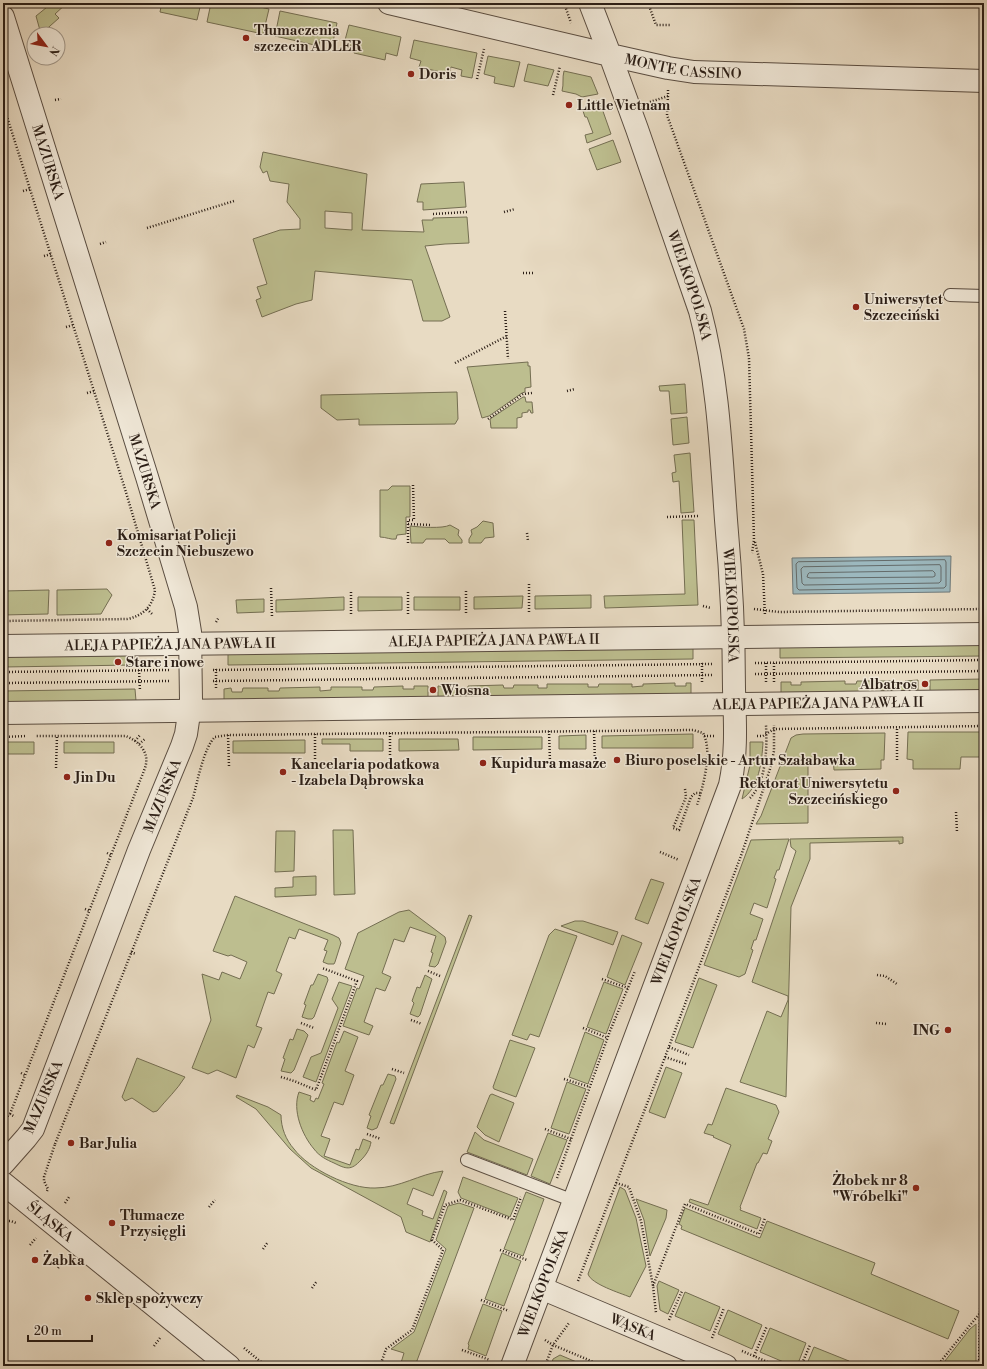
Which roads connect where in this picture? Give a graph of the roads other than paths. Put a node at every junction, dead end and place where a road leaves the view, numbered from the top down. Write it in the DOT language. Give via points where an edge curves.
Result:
graph roads {
  1 [pos="389,3"];
  2 [pos="590,3"];
  3 [pos="3,17"];
  4 [pos="610,56"];
  5 [pos="984,81"];
  6 [pos="950,295"];
  7 [pos="984,296"];
  8 [pos="984,634"];
  9 [pos="734,637"];
  10 [pos="190,643"];
  11 [pos="3,646"];
  12 [pos="984,701"];
  13 [pos="735,704"];
  14 [pos="190,710"];
  15 [pos="3,712"];
  16 [pos="466,1160"];
  17 [pos="3,1164"];
  18 [pos="3,1183"];
  19 [pos="574,1201"];
  20 [pos="541,1288"];
  21 [pos="229,1366"];
  22 [pos="512,1366"];
  23 [pos="726,1366"];
  1 -- 4 [label="street, MONTE CASSINO"];
  2 -- 4 [label="street, WIELKOPOLSKA"];
  3 -- 10 [label="street, MAZURSKA" via="184,599"];
  4 -- 5 [label="street, MONTE CASSINO" via="694,72"];
  4 -- 9 [label="street, WIELKOPOLSKA" via="692,285 705,331 713,371 718,418"];
  6 -- 7 [label="lane"];
  8 -- 9 [label="street, ALEJA PAPIEŻA JANA PAWŁA II"];
  9 -- 10 [label="street, ALEJA PAPIEŻA JANA PAWŁA II"];
  9 -- 13 [label="street, WIELKOPOLSKA"];
  10 -- 11 [label="street, ALEJA PAPIEŻA JANA PAWŁA II"];
  10 -- 14 [label="street, MAZURSKA"];
  12 -- 13 [label="street, ALEJA PAPIEŻA JANA PAWŁA II"];
  13 -- 14 [label="street, ALEJA PAPIEŻA JANA PAWŁA II"];
  13 -- 19 [label="street, WIELKOPOLSKA" via="735,752 727,796"];
  14 -- 15 [label="street, ALEJA PAPIEŻA JANA PAWŁA II"];
  14 -- 17 [label="street, MAZURSKA" via="182,746 139,850 32,1129"];
  16 -- 19 [label="lane"];
  18 -- 21 [label="street, ŚLĄSKA"];
  19 -- 20 [label="street, WIELKOPOLSKA"];
  20 -- 22 [label="street, WIELKOPOLSKA"];
  20 -- 23 [label="street, WĄSKA"];
}
